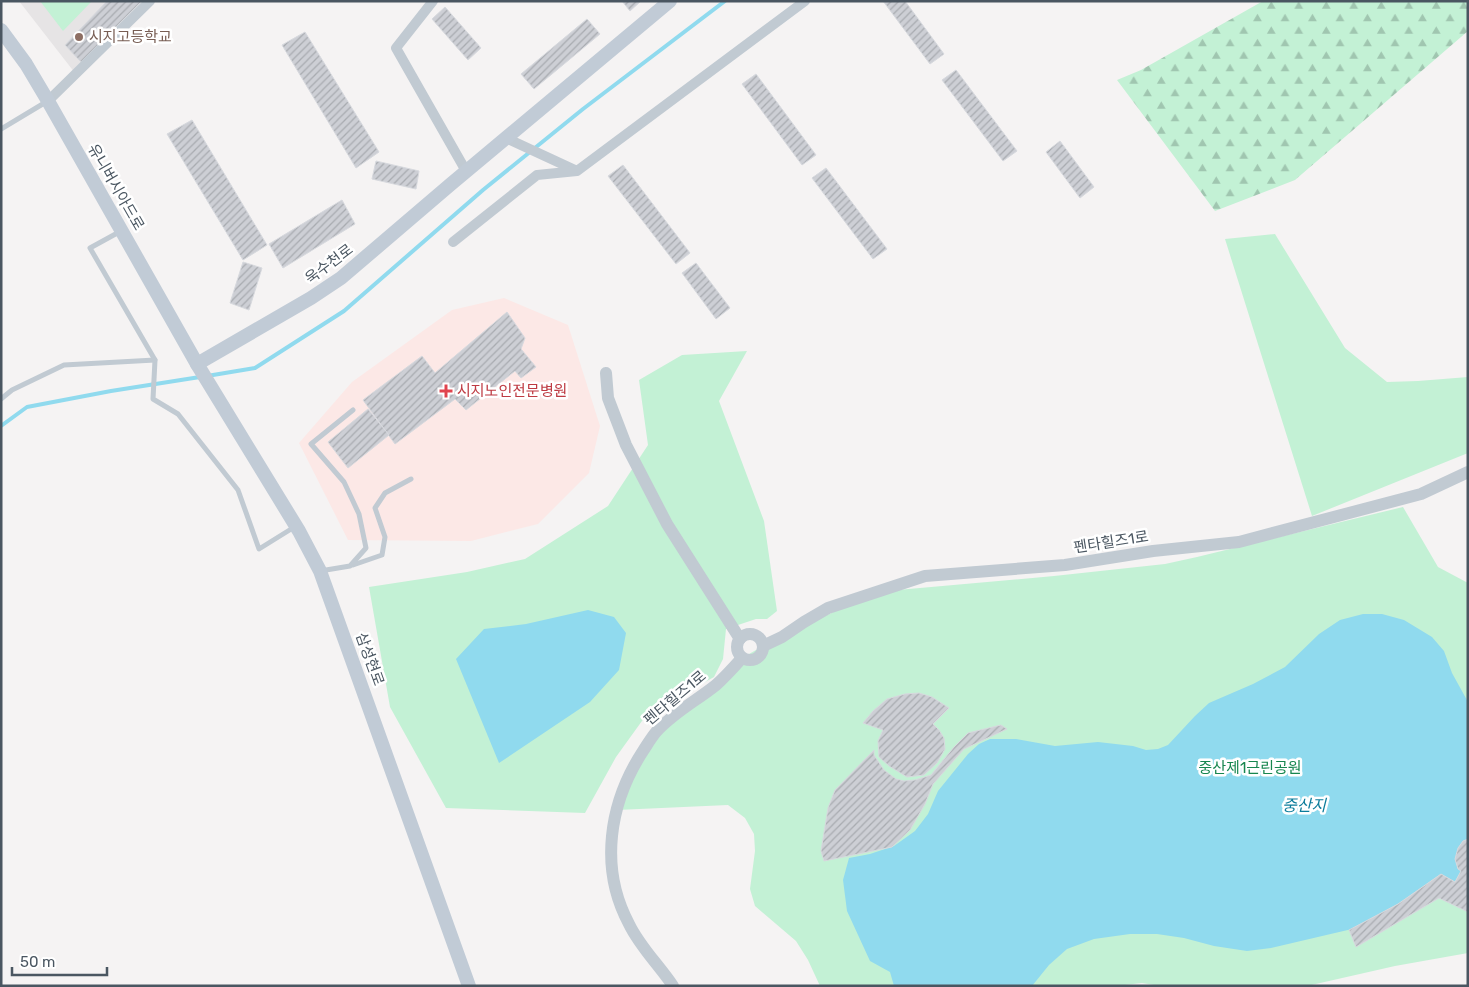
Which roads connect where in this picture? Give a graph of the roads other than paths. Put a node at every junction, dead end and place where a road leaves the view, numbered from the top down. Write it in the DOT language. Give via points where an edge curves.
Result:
graph roads {
  1 [pos="150,1"];
  2 [pos="432,1"];
  3 [pos="670,1"];
  4 [pos="805,1"];
  5 [pos="1,30"];
  6 [pos="48,101"];
  7 [pos="1,128"];
  8 [pos="506,138"];
  9 [pos="466,171"];
  10 [pos="576,171"];
  11 [pos="122,231"];
  12 [pos="453,242"];
  13 [pos="155,360"];
  14 [pos="197,364"];
  15 [pos="606,373"];
  16 [pos="1,399"];
  17 [pos="353,410"];
  18 [pos="1468,472"];
  19 [pos="411,479"];
  20 [pos="296,526"];
  21 [pos="350,566"];
  22 [pos="320,571"];
  23 [pos="740,639"];
  24 [pos="763,646"];
  25 [pos="742,658"];
  26 [pos="469,986"];
  27 [pos="673,986"];
  1 -- 6 [label="street"];
  2 -- 9 [label="street" via="396,48"];
  3 -- 8 [label="main road, 욱수천로"];
  4 -- 10 [label="street"];
  5 -- 6 [label="main road, 유니버시아드로"];
  6 -- 7 [label="lane"];
  6 -- 11 [label="main road, 유니버시아드로"];
  8 -- 9 [label="main road, 욱수천로"];
  8 -- 10 [label="street"];
  9 -- 14 [label="main road, 욱수천로" via="341,278"];
  10 -- 12 [label="street" via="537,175"];
  11 -- 13 [label="lane" via="90,248"];
  11 -- 14 [label="main road, 유니버시아드로"];
  13 -- 16 [label="lane" via="64,365 12,390"];
  13 -- 20 [label="lane" via="153,399 178,414 238,490 259,549"];
  14 -- 20 [label="main road, 삼성현로"];
  15 -- 23 [label="street" via="608,398 626,445 667,524"];
  17 -- 21 [label="lane" via="311,444 344,482 359,514 366,548"];
  18 -- 24 [label="street, 펜타힐즈1로" via="1421,494 1240,542 1065,565 925,576 828,608"];
  19 -- 21 [label="lane" via="385,493 375,508 385,537 382,556"];
  20 -- 22 [label="main road, 삼성현로"];
  21 -- 22 [label="lane"];
  22 -- 26 [label="main road, 삼성현로"];
  23 -- 24 [label="street" via="752,634"];
  23 -- 25 [label="street" via="737,647"];
  24 -- 25 [label="street" via="758,658"];
  25 -- 27 [label="street, 펜타힐즈1로" via="716,685 656,733 632,769 618,804 611,846 611,872 618,902 644,949"];
}
